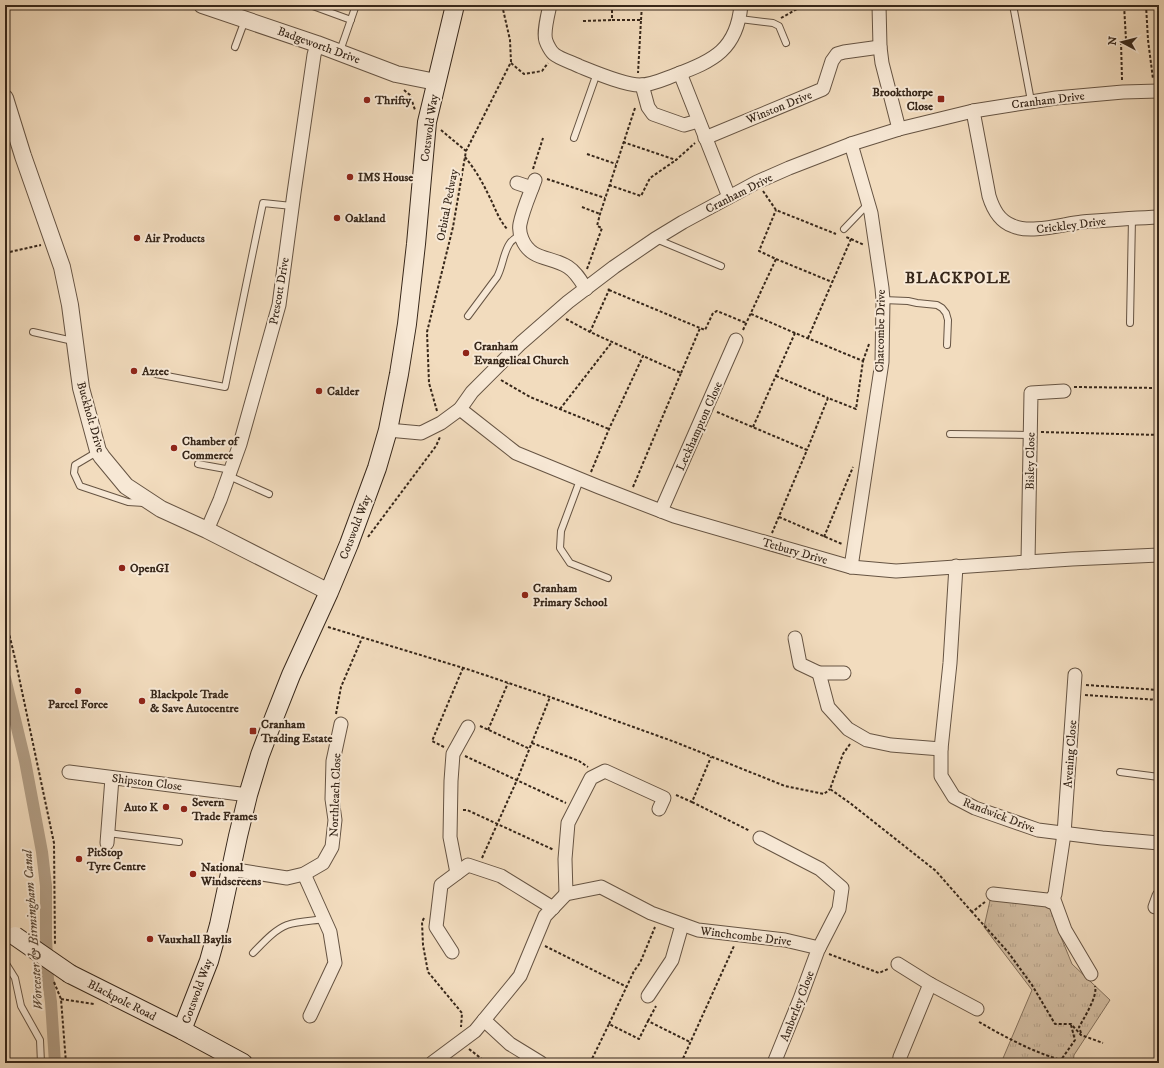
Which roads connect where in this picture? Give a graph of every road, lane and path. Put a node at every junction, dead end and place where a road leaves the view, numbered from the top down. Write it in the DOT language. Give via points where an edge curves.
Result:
graph roads {
  1 [pos="202,5"];
  2 [pos="310,5"];
  3 [pos="356,5"];
  4 [pos="456,5"];
  5 [pos="502,5"];
  6 [pos="550,5"];
  7 [pos="612,5"];
  8 [pos="642,5"];
  9 [pos="742,5"];
  10 [pos="809,5"];
  11 [pos="879,5"];
  12 [pos="1013,5"];
  13 [pos="1124,5"];
  14 [pos="1146,5"];
  15 [pos="740,18"];
  16 [pos="245,20"];
  17 [pos="351,20"];
  18 [pos="612,20"];
  19 [pos="641,20"];
  20 [pos="583,21"];
  21 [pos="773,23"];
  22 [pos="786,43"];
  23 [pos="316,44"];
  24 [pos="235,47"];
  25 [pos="880,47"];
  26 [pos="339,52"];
  27 [pos="554,54"];
  28 [pos="510,62"];
  29 [pos="598,73"];
  30 [pos="680,73"];
  31 [pos="436,82"];
  32 [pos="640,85"];
  33 [pos="1157,91"];
  34 [pos="1123,92"];
  35 [pos="5,98"];
  36 [pos="1031,101"];
  37 [pos="973,111"];
  38 [pos="8,120"];
  39 [pos="698,121"];
  40 [pos="899,129"];
  41 [pos="441,130"];
  42 [pos="704,136"];
  43 [pos="543,138"];
  44 [pos="574,138"];
  45 [pos="623,142"];
  46 [pos="851,144"];
  47 [pos="466,151"];
  48 [pos="587,154"];
  49 [pos="465,157"];
  50 [pos="676,160"];
  51 [pos="616,164"];
  52 [pos="535,180"];
  53 [pos="517,182"];
  54 [pos="757,182"];
  55 [pos="609,185"];
  56 [pos="728,197"];
  57 [pos="605,198"];
  58 [pos="868,204"];
  59 [pos="292,206"];
  60 [pos="582,207"];
  61 [pos="776,210"];
  62 [pos="600,214"];
  63 [pos="1159,217"];
  64 [pos="1132,218"];
  65 [pos="844,229"];
  66 [pos="517,233"];
  67 [pos="655,239"];
  68 [pos="54,242"];
  69 [pos="5,253"];
  70 [pos="776,258"];
  71 [pos="721,266"];
  72 [pos="586,272"];
  73 [pos="601,277"];
  74 [pos="832,282"];
  75 [pos="586,289"];
  76 [pos="609,290"];
  77 [pos="883,300"];
  78 [pos="555,314"];
  79 [pos="751,314"];
  80 [pos="468,316"];
  81 [pos="1130,323"];
  82 [pos="746,324"];
  83 [pos="700,328"];
  84 [pos="33,332"];
  85 [pos="590,332"];
  86 [pos="795,333"];
  87 [pos="808,338"];
  88 [pos="736,340"];
  89 [pos="75,342"];
  90 [pos="612,342"];
  91 [pos="947,346"];
  92 [pos="643,356"];
  93 [pos="490,373"];
  94 [pos="681,373"];
  95 [pos="156,374"];
  96 [pos="776,376"];
  97 [pos="1159,388"];
  98 [pos="1064,392"];
  99 [pos="828,398"];
  100 [pos="707,408"];
  101 [pos="460,409"];
  102 [pos="560,409"];
  103 [pos="438,415"];
  104 [pos="753,427"];
  105 [pos="609,429"];
  106 [pos="388,430"];
  107 [pos="1030,433"];
  108 [pos="950,434"];
  109 [pos="441,436"];
  110 [pos="1159,436"];
  111 [pos="807,450"];
  112 [pos="98,451"];
  113 [pos="198,464"];
  114 [pos="853,467"];
  115 [pos="230,473"];
  116 [pos="584,481"];
  117 [pos="269,494"];
  118 [pos="628,499"];
  119 [pos="154,504"];
  120 [pos="661,512"];
  121 [pos="779,517"];
  122 [pos="207,530"];
  123 [pos="824,536"];
  124 [pos="365,541"];
  125 [pos="768,543"];
  126 [pos="854,549"];
  127 [pos="1159,556"];
  128 [pos="1028,562"];
  129 [pos="956,566"];
  130 [pos="851,567"];
  131 [pos="608,578"];
  132 [pos="329,592"];
  133 [pos="5,616"];
  134 [pos="315,623"];
  135 [pos="362,638"];
  136 [pos="795,638"];
  137 [pos="463,668"];
  138 [pos="819,672"];
  139 [pos="844,673"];
  140 [pos="508,683"];
  141 [pos="1075,684"];
  142 [pos="1159,690"];
  143 [pos="550,698"];
  144 [pos="1159,700"];
  145 [pos="341,724"];
  146 [pos="468,727"];
  147 [pos="488,730"];
  148 [pos="858,734"];
  149 [pos="532,743"];
  150 [pos="530,749"];
  151 [pos="941,749"];
  152 [pos="455,751"];
  153 [pos="711,757"];
  154 [pos="69,772"];
  155 [pos="1120,772"];
  156 [pos="598,774"];
  157 [pos="1159,777"];
  158 [pos="112,778"];
  159 [pos="517,780"];
  160 [pos="830,789"];
  161 [pos="248,795"];
  162 [pos="692,802"];
  163 [pos="661,803"];
  164 [pos="576,808"];
  165 [pos="450,810"];
  166 [pos="498,823"];
  167 [pos="1064,834"];
  168 [pos="107,838"];
  169 [pos="760,838"];
  170 [pos="179,842"];
  171 [pos="1159,843"];
  172 [pos="566,855"];
  173 [pos="478,868"];
  174 [pos="230,869"];
  175 [pos="457,873"];
  176 [pos="304,874"];
  177 [pos="566,894"];
  178 [pos="993,894"];
  179 [pos="1054,897"];
  180 [pos="439,904"];
  181 [pos="553,908"];
  182 [pos="972,912"];
  183 [pos="660,916"];
  184 [pos="325,919"];
  185 [pos="682,925"];
  186 [pos="10,933"];
  187 [pos="739,935"];
  188 [pos="535,941"];
  189 [pos="55,943"];
  190 [pos="818,949"];
  191 [pos="452,952"];
  192 [pos="253,953"];
  193 [pos="5,962"];
  194 [pos="898,964"];
  195 [pos="1090,974"];
  196 [pos="62,979"];
  197 [pos="930,984"];
  198 [pos="626,987"];
  199 [pos="648,996"];
  200 [pos="977,1009"];
  201 [pos="310,1016"];
  202 [pos="484,1020"];
  203 [pos="609,1024"];
  204 [pos="1071,1024"];
  205 [pos="182,1030"];
  206 [pos="1081,1035"];
  207 [pos="461,1042"];
  208 [pos="690,1042"];
  209 [pos="1103,1043"];
  210 [pos="1061,1061"];
  211 [pos="41,1063"];
  212 [pos="66,1063"];
  213 [pos="243,1063"];
  214 [pos="432,1063"];
  215 [pos="487,1063"];
  216 [pos="541,1063"];
  217 [pos="590,1063"];
  218 [pos="681,1063"];
  219 [pos="774,1063"];
  220 [pos="899,1063"];
  1 -- 16 [label="street, Badgeworth Drive"];
  2 -- 17 [label="lane"];
  3 -- 17 [label="lane"];
  4 -- 31 [label="main road, Cotswold Way"];
  5 -- 28 [label="path, Orbital Pedway" via="510,40"];
  6 -- 27 [label="street" via="545,40"];
  7 -- 18 [label="path"];
  8 -- 19 [label="path"];
  9 -- 15 [label="street"];
  10 -- 21 [label="path"];
  11 -- 25 [label="street"];
  12 -- 36 [label="lane"];
  13 -- 34 [label="path" via="1126,40 1121,41"];
  14 -- 33 [label="path" via="1148,40"];
  15 -- 21 [label="lane"];
  15 -- 30 [label="street" via="733,37 722,51"];
  16 -- 23 [label="street, Badgeworth Drive"];
  16 -- 24 [label="lane"];
  17 -- 26 [label="lane"];
  18 -- 19 [label="path"];
  18 -- 20 [label="path"];
  19 -- 32 [label="path" via="638,71"];
  21 -- 22 [label="lane" via="779,26"];
  23 -- 26 [label="street, Badgeworth Drive"];
  23 -- 59 [label="street, Prescott Drive"];
  25 -- 40 [label="street"];
  25 -- 42 [label="street, Winston Drive" via="837,54 832,61 823,89"];
  26 -- 31 [label="street, Badgeworth Drive" via="396,74"];
  27 -- 28 [label="path" via="542,71 524,74"];
  27 -- 29 [label="street"];
  28 -- 47 [label="path, Orbital Pedway"];
  29 -- 32 [label="street"];
  29 -- 44 [label="lane"];
  30 -- 32 [label="street"];
  30 -- 39 [label="street"];
  31 -- 106 [label="main road, Cotswold Way" via="427,122 407,324"];
  32 -- 39 [label="street" via="648,108 653,114 684,125"];
  32 -- 45 [label="path" via="639,96"];
  33 -- 34 [label="street, Cranham Drive"];
  34 -- 36 [label="street, Cranham Drive"];
  35 -- 38 [label="street, Buckholt Drive"];
  36 -- 37 [label="street, Cranham Drive"];
  37 -- 40 [label="street, Cranham Drive"];
  37 -- 64 [label="street, Crickley Drive" via="989,196 993,208 1005,222 1017,228 1031,230"];
  38 -- 68 [label="street, Buckholt Drive"];
  39 -- 42 [label="street"];
  40 -- 46 [label="street, Cranham Drive"];
  41 -- 47 [label="path"];
  42 -- 50 [label="path"];
  42 -- 56 [label="street"];
  43 -- 52 [label="path"];
  45 -- 50 [label="path"];
  45 -- 51 [label="path"];
  46 -- 54 [label="street, Cranham Drive"];
  46 -- 58 [label="street, Chatcombe Drive"];
  47 -- 49 [label="path, Orbital Pedway"];
  48 -- 51 [label="path"];
  49 -- 66 [label="path" via="473,167 502,223 508,230"];
  49 -- 103 [label="path, Orbital Pedway" via="453,227 427,332 429,383"];
  50 -- 55 [label="path" via="650,178 641,196"];
  51 -- 55 [label="path"];
  52 -- 53 [label="street"];
  52 -- 57 [label="path"];
  52 -- 66 [label="street"];
  54 -- 56 [label="street, Cranham Drive"];
  54 -- 61 [label="path"];
  55 -- 57 [label="path"];
  56 -- 67 [label="street, Cranham Drive"];
  57 -- 62 [label="path"];
  58 -- 65 [label="lane"];
  58 -- 77 [label="street, Chatcombe Drive"];
  59 -- 95 [label="lane" via="263,203 225,387"];
  59 -- 115 [label="street, Prescott Drive" via="279,305"];
  60 -- 62 [label="path"];
  61 -- 70 [label="path" via="759,251"];
  61 -- 74 [label="path" via="850,239"];
  62 -- 72 [label="path" via="597,226 602,228"];
  63 -- 64 [label="street, Crickley Drive"];
  64 -- 81 [label="lane"];
  66 -- 75 [label="street" via="532,253 571,269"];
  66 -- 80 [label="lane" via="497,277"];
  67 -- 71 [label="lane"];
  67 -- 73 [label="street, Cranham Drive"];
  68 -- 69 [label="path"];
  68 -- 89 [label="street, Buckholt Drive" via="70,305"];
  70 -- 74 [label="path"];
  70 -- 79 [label="path"];
  73 -- 75 [label="street, Cranham Drive"];
  73 -- 76 [label="path"];
  74 -- 87 [label="path"];
  75 -- 78 [label="street, Cranham Drive"];
  76 -- 83 [label="path"];
  76 -- 85 [label="path"];
  77 -- 91 [label="lane" via="908,301 942,308 948,320"];
  77 -- 126 [label="street, Chatcombe Drive" via="882,362"];
  78 -- 85 [label="path"];
  78 -- 93 [label="street, Cranham Drive"];
  79 -- 82 [label="path"];
  79 -- 86 [label="path"];
  82 -- 83 [label="path" via="717,311 705,330"];
  82 -- 88 [label="path"];
  83 -- 94 [label="path"];
  84 -- 89 [label="lane"];
  85 -- 90 [label="path"];
  86 -- 87 [label="path"];
  86 -- 96 [label="path"];
  87 -- 99 [label="path" via="863,362 856,410"];
  88 -- 100 [label="street, Leckhampton Close"];
  89 -- 112 [label="street, Buckholt Drive" via="81,388"];
  90 -- 92 [label="path"];
  90 -- 102 [label="path"];
  92 -- 94 [label="path"];
  92 -- 105 [label="path"];
  93 -- 101 [label="street, Cranham Drive"];
  93 -- 102 [label="path" via="530,397"];
  94 -- 118 [label="path"];
  96 -- 99 [label="path"];
  96 -- 104 [label="path"];
  97 -- 98 [label="path" via="1075,386"];
  98 -- 107 [label="street, Bisley Close" via="1031,393"];
  99 -- 111 [label="path"];
  100 -- 104 [label="path"];
  100 -- 120 [label="street, Leckhampton Close"];
  101 -- 106 [label="street, Cranham Drive" via="442,423 421,433"];
  101 -- 116 [label="street, Tetbury Drive" via="516,453"];
  102 -- 105 [label="path"];
  104 -- 111 [label="path"];
  105 -- 116 [label="path"];
  106 -- 132 [label="main road, Cotswold Way" via="372,482"];
  107 -- 108 [label="lane"];
  107 -- 110 [label="path"];
  107 -- 128 [label="street, Bisley Close"];
  109 -- 124 [label="path"];
  111 -- 121 [label="path"];
  112 -- 119 [label="street, Buckholt Drive" via="126,486"];
  112 -- 119 [label="lane" via="75,465 74,473 80,486 128,502"];
  113 -- 115 [label="lane"];
  114 -- 123 [label="path"];
  115 -- 117 [label="lane"];
  115 -- 122 [label="street, Prescott Drive"];
  116 -- 118 [label="street, Tetbury Drive"];
  116 -- 131 [label="lane" via="561,531 560,548 570,563"];
  118 -- 120 [label="street, Tetbury Drive"];
  119 -- 122 [label="street, Buckholt Drive"];
  120 -- 125 [label="street, Tetbury Drive"];
  121 -- 123 [label="path"];
  121 -- 125 [label="path"];
  122 -- 132 [label="street, Buckholt Drive"];
  123 -- 126 [label="path"];
  125 -- 130 [label="street, Tetbury Drive"];
  126 -- 130 [label="street, Chatcombe Drive"];
  127 -- 128 [label="street, Tetbury Drive"];
  128 -- 129 [label="street, Tetbury Drive"];
  129 -- 130 [label="street, Tetbury Drive" via="896,571"];
  129 -- 151 [label="street, Randwick Drive"];
  132 -- 134 [label="main road, Cotswold Way"];
  133 -- 189 [label="path" via="54,842"];
  134 -- 135 [label="path"];
  134 -- 161 [label="main road, Cotswold Way" via="274,718"];
  135 -- 137 [label="path"];
  135 -- 145 [label="path" via="341,687 336,716"];
  136 -- 138 [label="street" via="800,664"];
  137 -- 140 [label="path"];
  137 -- 152 [label="path" via="432,741"];
  138 -- 139 [label="street"];
  138 -- 148 [label="street" via="828,707 848,729"];
  140 -- 143 [label="path"];
  140 -- 147 [label="path"];
  141 -- 142 [label="path"];
  141 -- 144 [label="path"];
  141 -- 167 [label="street, Avening Close"];
  143 -- 149 [label="path"];
  143 -- 153 [label="path"];
  145 -- 176 [label="street, Northleach Close" via="333,761 332,799 335,820 332,847 322,863"];
  146 -- 147 [label="path" via="473,724"];
  146 -- 152 [label="street"];
  147 -- 150 [label="path"];
  148 -- 151 [label="street" via="867,740 891,745"];
  148 -- 160 [label="path" via="843,754"];
  149 -- 150 [label="path"];
  149 -- 156 [label="path" via="579,761"];
  150 -- 159 [label="path"];
  151 -- 167 [label="street, Randwick Drive" via="942,776 954,797 975,808 1038,830"];
  152 -- 159 [label="path"];
  152 -- 165 [label="street"];
  153 -- 160 [label="path" via="785,786 824,794"];
  153 -- 162 [label="path"];
  154 -- 158 [label="street, Shipston Close"];
  155 -- 157 [label="lane"];
  156 -- 163 [label="street" via="605,771"];
  156 -- 164 [label="street" via="591,778"];
  158 -- 161 [label="street, Shipston Close"];
  158 -- 168 [label="street"];
  159 -- 164 [label="path"];
  159 -- 166 [label="path"];
  160 -- 182 [label="path" via="936,871"];
  161 -- 174 [label="main road, Cotswold Way"];
  162 -- 163 [label="path" via="677,795"];
  162 -- 169 [label="path" via="757,834"];
  164 -- 172 [label="street" via="568,823"];
  165 -- 166 [label="path" via="467,810"];
  165 -- 175 [label="street" via="450,837"];
  166 -- 172 [label="path"];
  166 -- 173 [label="path"];
  167 -- 171 [label="street, Randwick Drive"];
  167 -- 179 [label="street, Avening Close"];
  168 -- 170 [label="lane"];
  169 -- 190 [label="street, Amberley Close" via="820,869 842,888 839,909"];
  172 -- 177 [label="street"];
  173 -- 175 [label="street" via="468,865"];
  173 -- 181 [label="street" via="501,876"];
  174 -- 176 [label="street, Northleach Close" via="287,878"];
  174 -- 205 [label="main road, Cotswold Way" via="209,961"];
  175 -- 180 [label="street" via="441,885"];
  176 -- 184 [label="street"];
  177 -- 181 [label="street"];
  177 -- 183 [label="street, Winchcombe Drive" via="601,887"];
  178 -- 179 [label="street" via="1051,902"];
  178 -- 182 [label="path"];
  179 -- 195 [label="street" via="1065,930"];
  180 -- 191 [label="street" via="436,927"];
  180 -- 207 [label="path" via="430,905 422,922 428,972 462,1013"];
  181 -- 188 [label="street" via="545,916"];
  182 -- 204 [label="path" via="1008,952 1032,985 1055,1024"];
  183 -- 185 [label="street, Winchcombe Drive"];
  183 -- 198 [label="path" via="640,963"];
  184 -- 192 [label="lane" via="295,922 286,926"];
  184 -- 201 [label="street" via="335,963"];
  185 -- 187 [label="street, Winchcombe Drive" via="698,930"];
  185 -- 199 [label="street" via="672,960"];
  186 -- 196 [label="main road, Blackpole Road, bridge"];
  187 -- 190 [label="street, Winchcombe Drive" via="785,940"];
  187 -- 208 [label="path"];
  188 -- 198 [label="path"];
  188 -- 202 [label="street" via="520,976"];
  190 -- 194 [label="path" via="879,973"];
  190 -- 219 [label="street, Amberley Close"];
  193 -- 211 [label="lane" via="15,978 21,1006 40,1040"];
  194 -- 197 [label="street"];
  195 -- 206 [label="path" via="1096,990 1079,1027"];
  196 -- 205 [label="main road, Blackpole Road"];
  196 -- 212 [label="path"];
  197 -- 200 [label="street"];
  197 -- 220 [label="street"];
  198 -- 203 [label="path"];
  200 -- 210 [label="path" via="976,1020 1004,1036"];
  202 -- 207 [label="street"];
  202 -- 216 [label="street" via="510,1044"];
  203 -- 208 [label="path" via="639,1039 648,1021"];
  203 -- 217 [label="path"];
  204 -- 206 [label="path"];
  204 -- 210 [label="path" via="1075,1040"];
  205 -- 213 [label="main road, Blackpole Road"];
  206 -- 209 [label="path"];
  207 -- 214 [label="street"];
  207 -- 215 [label="path"];
  208 -- 218 [label="path"];
}
